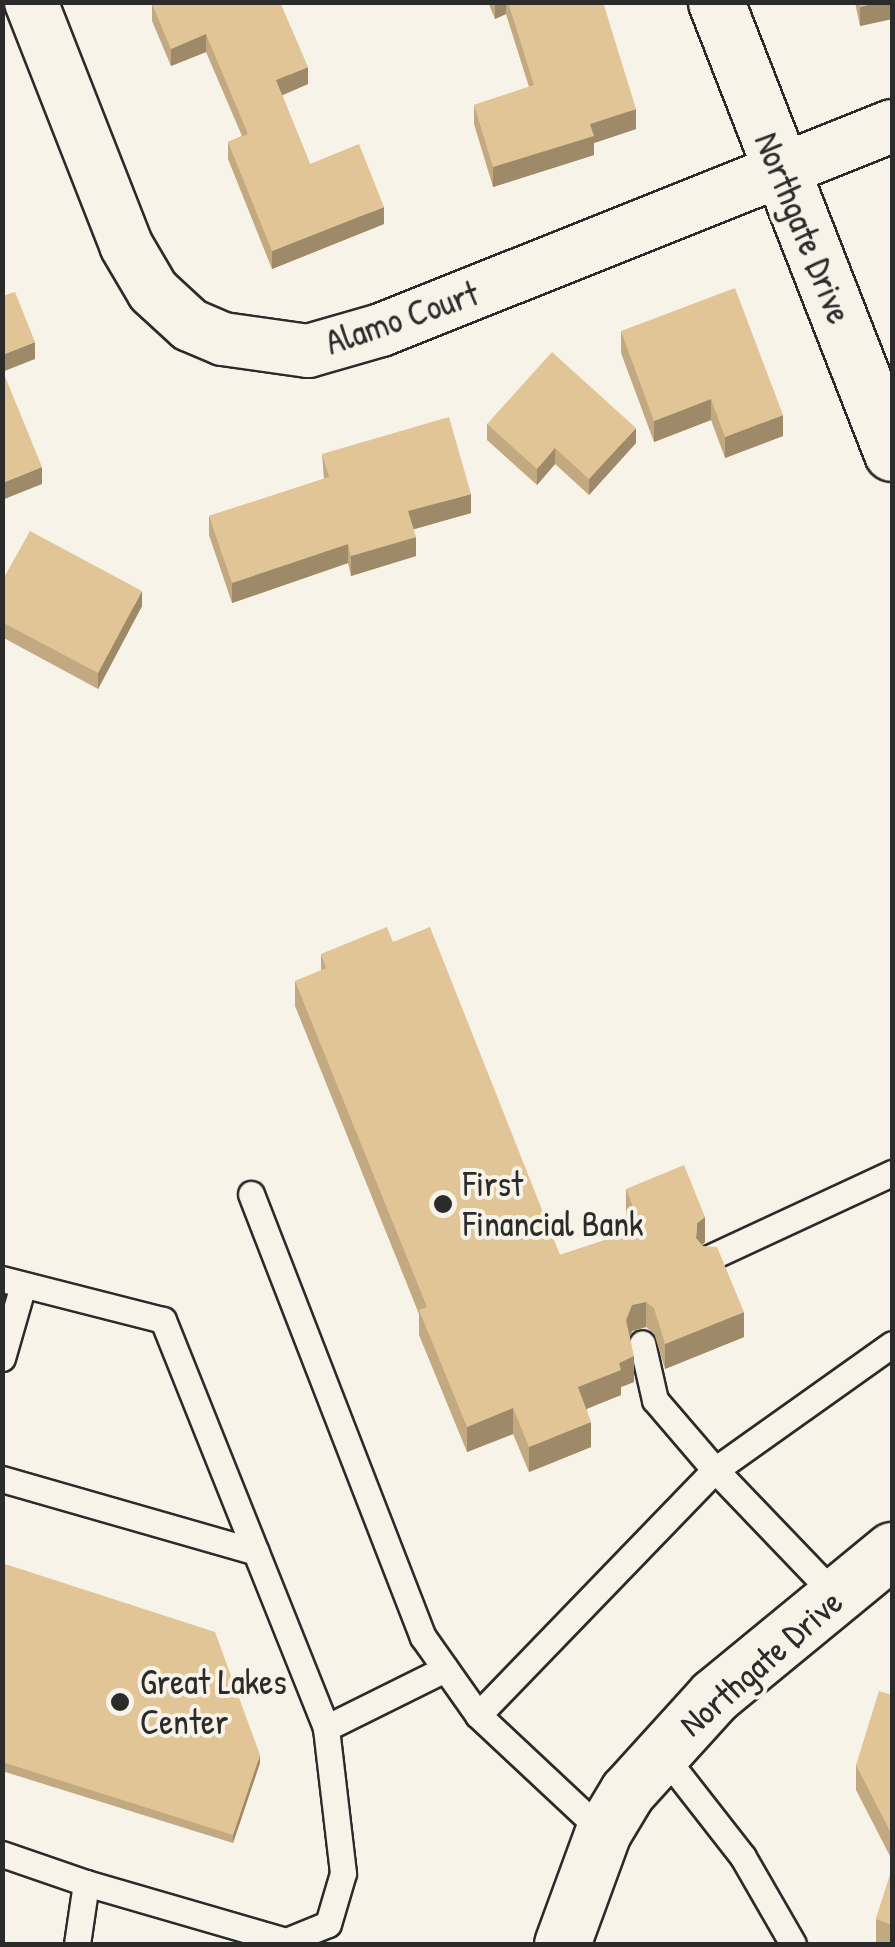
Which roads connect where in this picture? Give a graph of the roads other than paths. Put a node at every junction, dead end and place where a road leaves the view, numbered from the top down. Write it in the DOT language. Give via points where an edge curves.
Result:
graph roads {
  1 [pos="30,2"];
  2 [pos="716,2"];
  3 [pos="892,126"];
  4 [pos="780,171"];
  5 [pos="892,453"];
  6 [pos="892,1173"];
  7 [pos="251,1194"];
  8 [pos="711,1257"];
  9 [pos="13,1282"];
  10 [pos="642,1342"];
  11 [pos="892,1344"];
  12 [pos="2,1358"];
  13 [pos="716,1470"];
  14 [pos="2,1480"];
  15 [pos="892,1550"];
  16 [pos="256,1552"];
  17 [pos="837,1597"];
  18 [pos="445,1669"];
  19 [pos="478,1715"];
  20 [pos="326,1728"];
  21 [pos="661,1752"];
  22 [pos="603,1832"];
  23 [pos="2,1854"];
  24 [pos="86,1883"];
  25 [pos="77,1944"];
  26 [pos="562,1944"];
  27 [pos="793,1944"];
  1 -- 4 [label="street, Alamo Court" via="126,245 153,290 190,324 224,339 308,351 382,330"];
  2 -- 4 [label="street, Northgate Drive"];
  3 -- 4 [label="street, Alamo Court"];
  4 -- 5 [label="street, Northgate Drive"];
  6 -- 8 [label="lane"];
  7 -- 18 [label="lane" via="423,1638"];
  9 -- 12 [label="lane"];
  9 -- 16 [label="lane" via="162,1320"];
  10 -- 13 [label="lane" via="655,1400"];
  11 -- 13 [label="lane"];
  13 -- 17 [label="lane"];
  13 -- 19 [label="lane"];
  14 -- 16 [label="lane"];
  15 -- 17 [label="street, Northgate Drive"];
  16 -- 20 [label="lane"];
  17 -- 21 [label="street, Northgate Drive" via="714,1696"];
  18 -- 19 [label="lane"];
  18 -- 20 [label="lane"];
  19 -- 22 [label="lane"];
  20 -- 24 [label="lane" via="343,1873 328,1924 286,1941"];
  21 -- 22 [label="street, Northgate Drive"];
  21 -- 27 [label="lane" via="742,1857"];
  22 -- 26 [label="street, Northgate Drive"];
  23 -- 24 [label="lane"];
  24 -- 25 [label="lane"];
}
